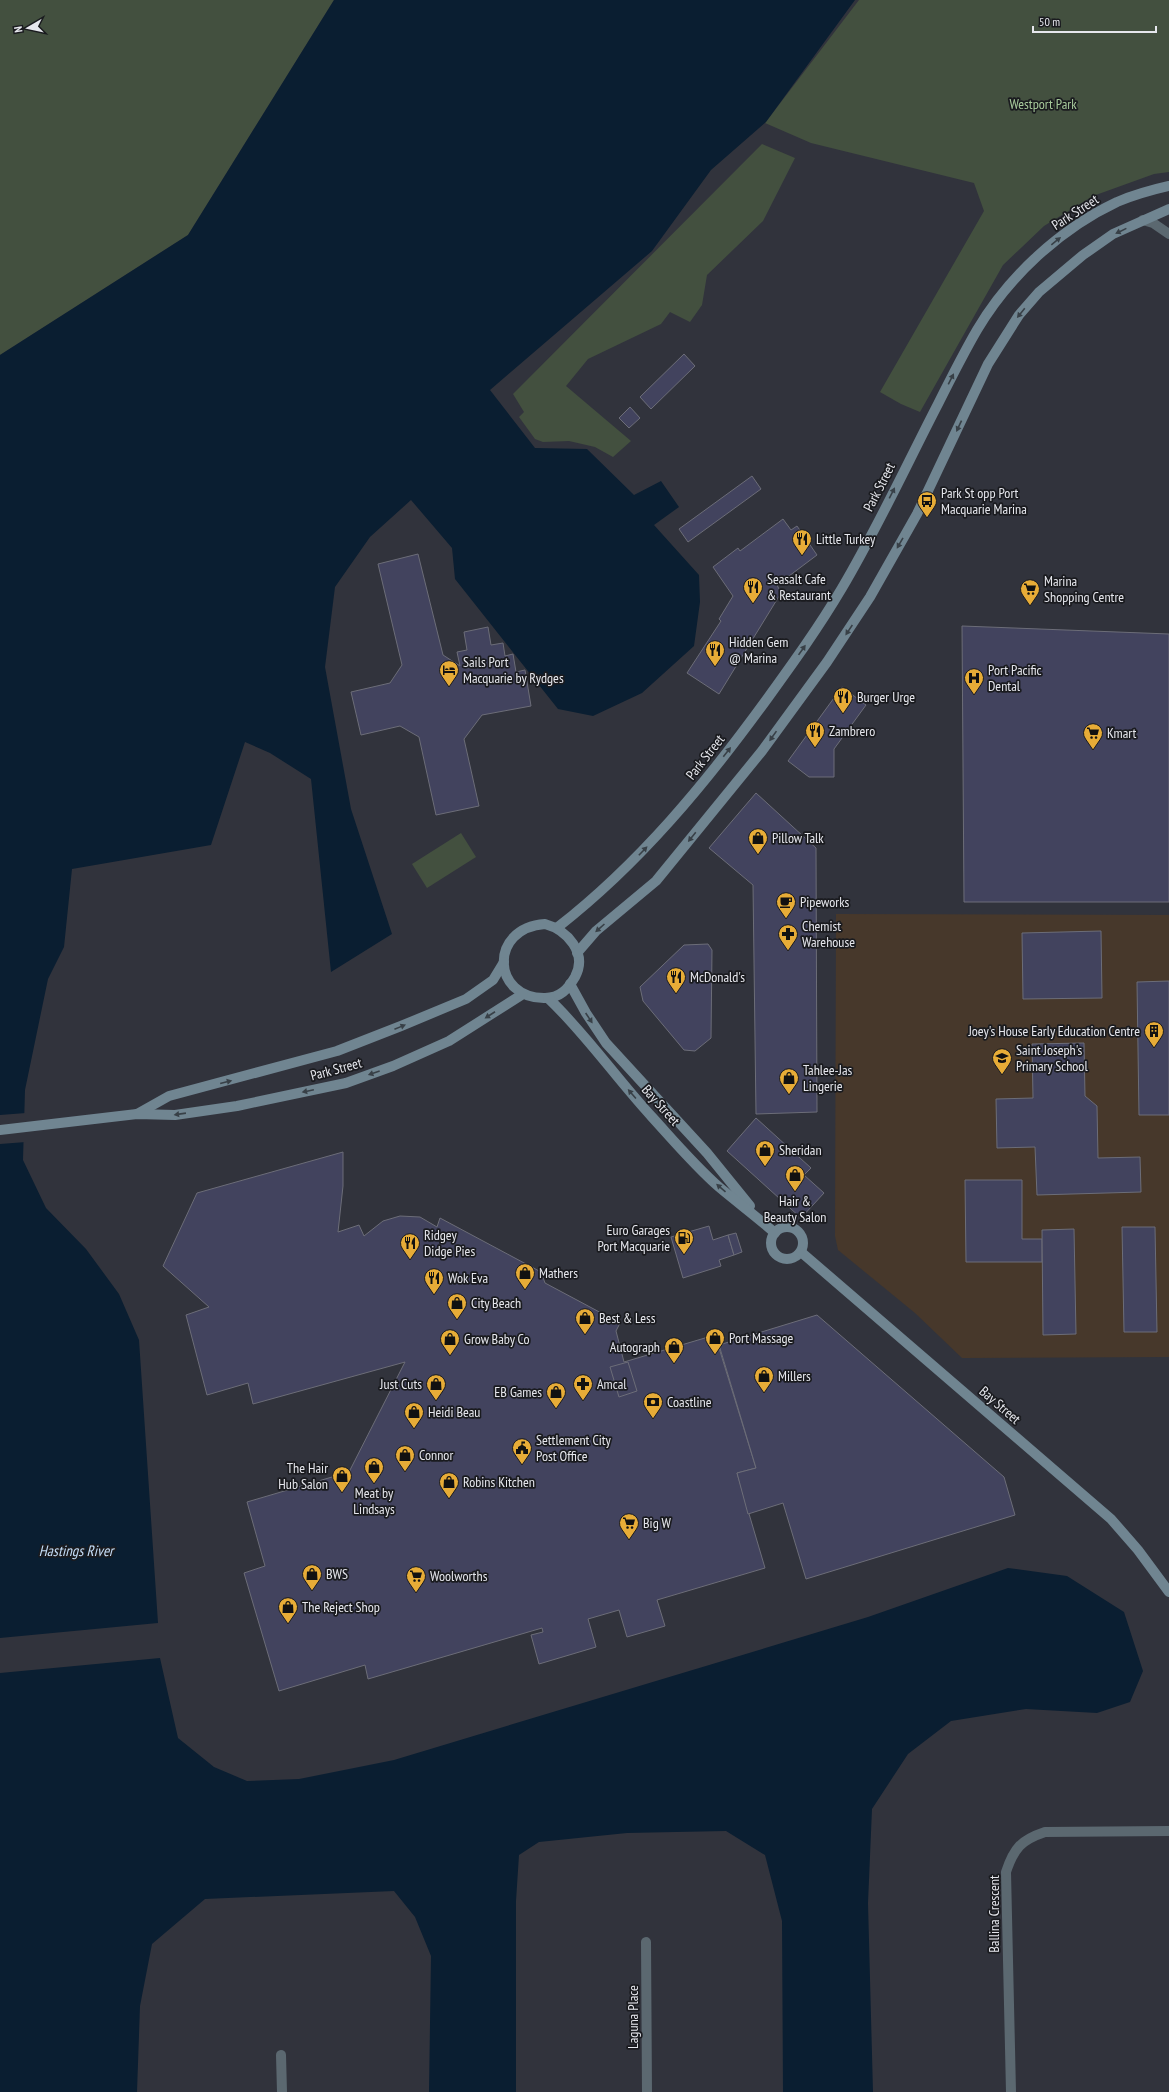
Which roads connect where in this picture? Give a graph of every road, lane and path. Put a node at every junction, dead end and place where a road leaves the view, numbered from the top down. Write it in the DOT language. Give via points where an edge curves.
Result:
graph roads {
  1 [pos="1169,186"];
  2 [pos="1169,209"];
  3 [pos="1143,220"];
  4 [pos="1169,234"];
  5 [pos="558,927"];
  6 [pos="577,953"];
  7 [pos="504,962"];
  8 [pos="570,984"];
  9 [pos="523,994"];
  10 [pos="548,998"];
  11 [pos="137,1114"];
  12 [pos="0,1130"];
  13 [pos="762,1222"];
  14 [pos="775,1234"];
  15 [pos="801,1252"];
  16 [pos="1169,1592"];
  17 [pos="1169,1831"];
  18 [pos="646,1942"];
  19 [pos="281,2055"];
  20 [pos="282,2092"];
  21 [pos="647,2092"];
  22 [pos="1011,2092"];
  5 -- 1 [label="street, Park Street, one-way" via="616,879 690,799 803,649 852,571 978,329 1026,266 1058,239 1096,213 1135,195"];
  2 -- 3 [label="street"];
  3 -- 4 [label="street" via="1153,223"];
  3 -- 6 [label="street, one-way" via="1113,234 1083,255 1039,292 1019,315 988,364 916,514 870,597 827,662 762,752 656,881 596,931"];
  5 -- 6 [label="street" via="569,936"];
  5 -- 7 [label="street" via="532,925 520,930 508,944"];
  6 -- 8 [label="street" via="577,973"];
  7 -- 9 [label="street" via="506,975 513,986"];
  11 -- 7 [label="street, Park Street, one-way" via="169,1096 337,1051 401,1026 466,999 493,980"];
  8 -- 10 [label="street" via="562,994"];
  8 -- 13 [label="street, Bay Street, one-way" via="606,1043 707,1153"];
  9 -- 10 [label="street" via="535,998"];
  9 -- 11 [label="street, Park Street, one-way" via="449,1041 394,1066 346,1083 237,1106 175,1115"];
  13 -- 10 [label="street, Bay Street, one-way" via="718,1186 647,1111 579,1028"];
  11 -- 12 [label="street, Park Street"];
  13 -- 14 [label="street, Bay Street"];
  14 -- 15 [label="street" via="781,1229 793,1228 802,1237"];
  14 -- 15 [label="street" via="772,1245 778,1256 789,1259"];
  15 -- 16 [label="street, Bay Street" via="1110,1519 1138,1550"];
  17 -- 22 [label="street, Ballina Crescent" via="1046,1832 1032,1836 1020,1844 1012,1856 1006,1872"];
  18 -- 21 [label="street, Laguna Place"];
  19 -- 20 [label="street"];
}
